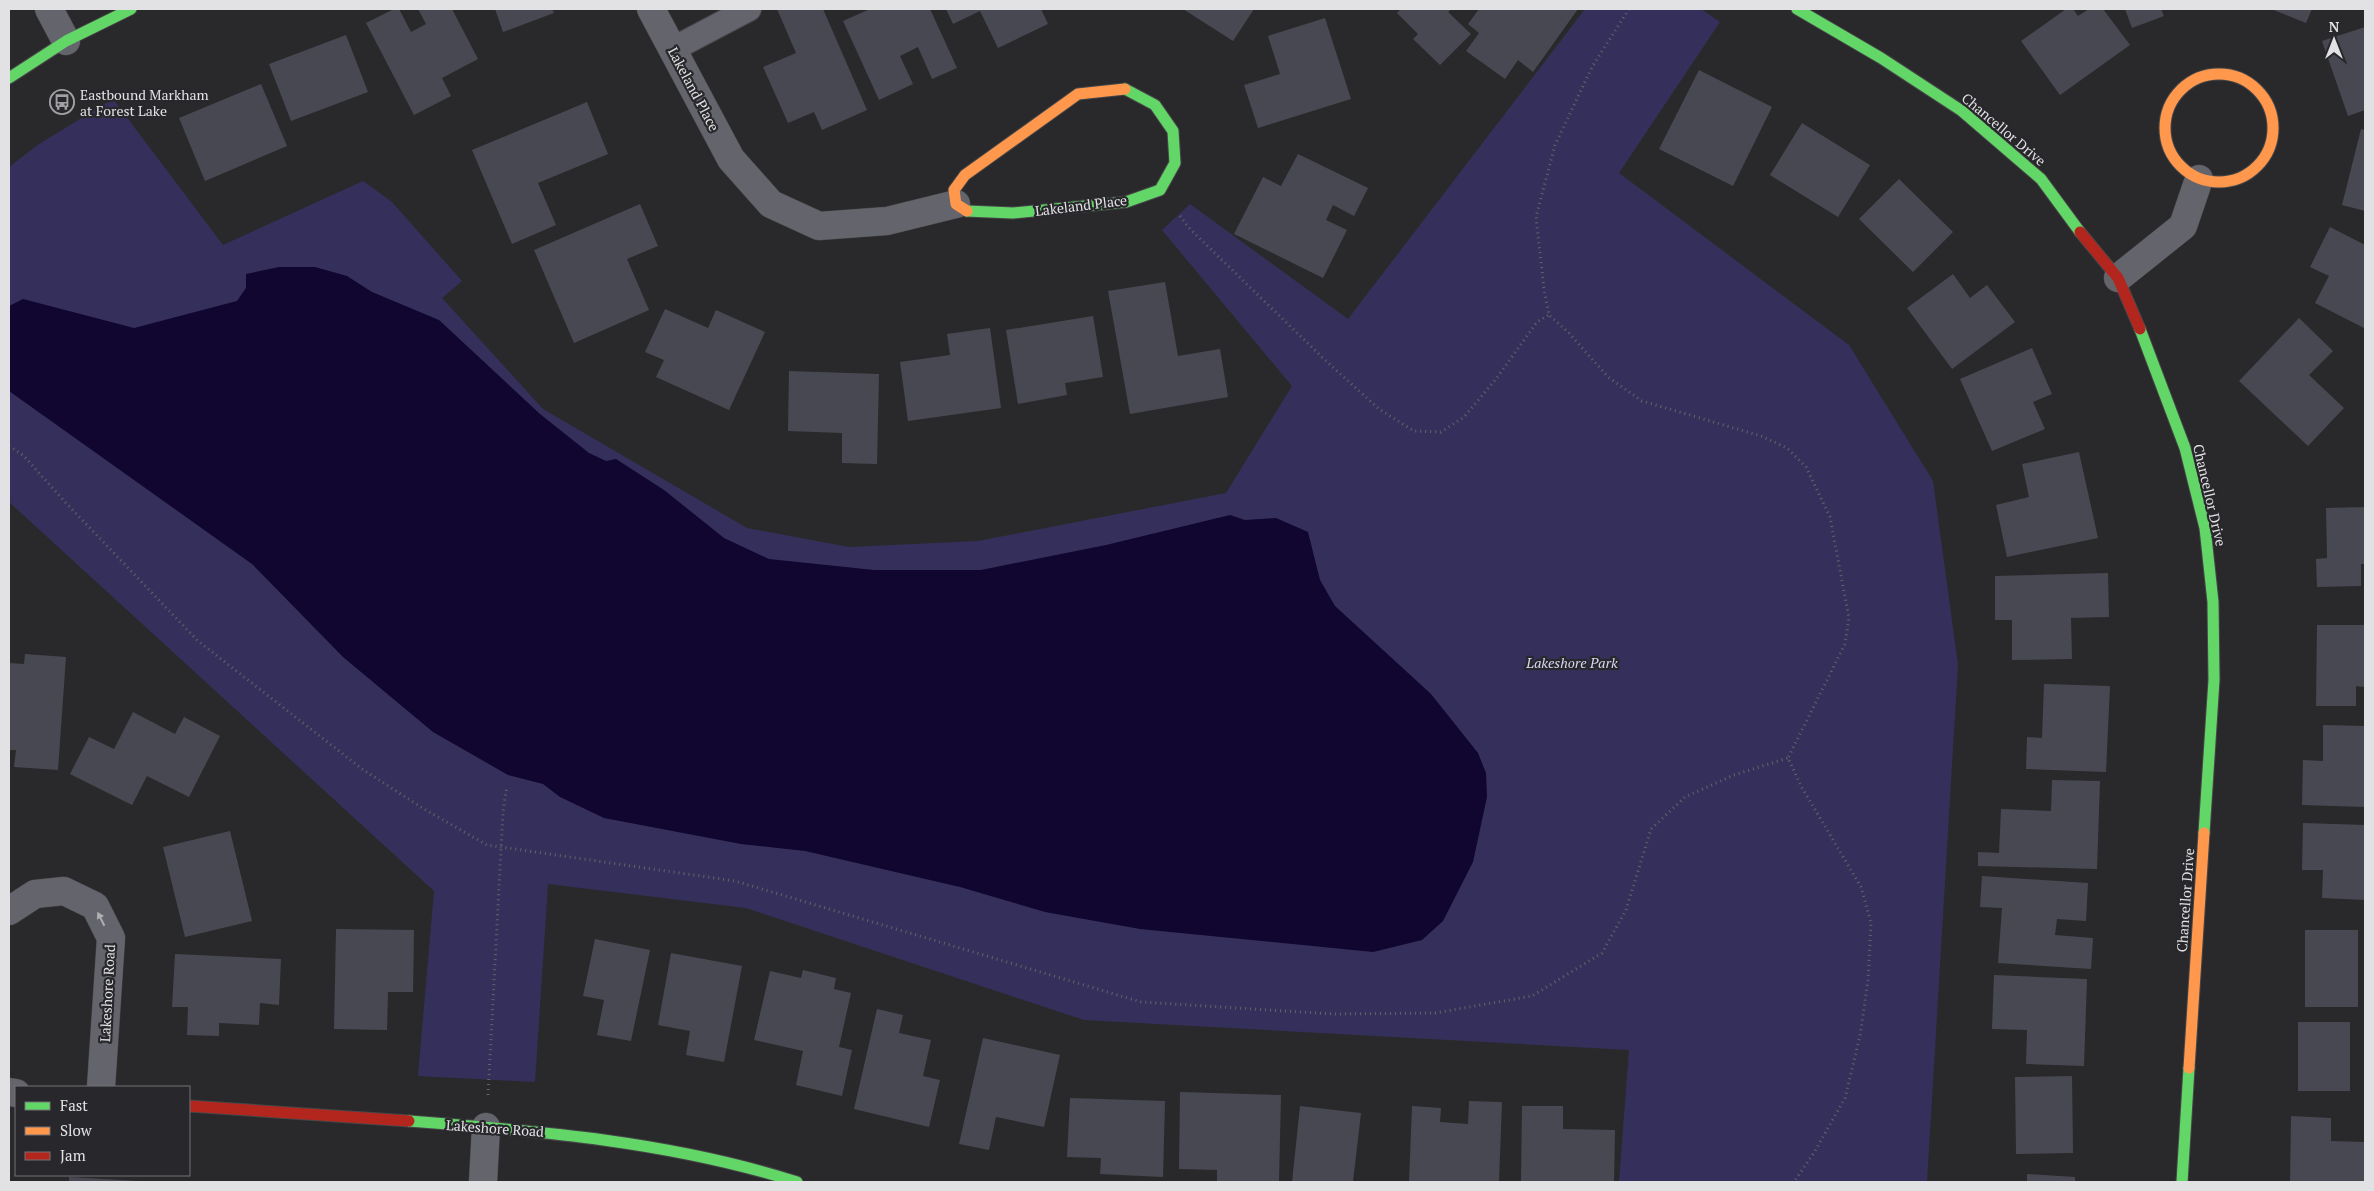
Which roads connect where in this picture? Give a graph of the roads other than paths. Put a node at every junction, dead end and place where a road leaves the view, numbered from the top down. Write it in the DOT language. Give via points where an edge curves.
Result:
graph roads {
  1 [pos="49,9"];
  2 [pos="130,9"];
  3 [pos="652,9"];
  4 [pos="749,9"];
  5 [pos="1797,9"];
  6 [pos="66,41"];
  7 [pos="672,49"];
  8 [pos="9,78"];
  9 [pos="2199,179"];
  10 [pos="956,204"];
  11 [pos="2118,278"];
  12 [pos="9,911"];
  13 [pos="101,1086"];
  14 [pos="190,1106"];
  15 [pos="486,1127"];
  16 [pos="484,1182"];
  17 [pos="797,1182"];
  18 [pos="2182,1182"];
  1 -- 6 [label="street"];
  2 -- 6 [label="street"];
  3 -- 7 [label="street, Lakeland Place"];
  4 -- 7 [label="lane"];
  5 -- 11 [label="street, Chancellor Drive" via="1962,111 2041,179"];
  6 -- 8 [label="street"];
  7 -- 10 [label="street, Lakeland Place" via="731,159 771,204 819,226 887,221"];
  9 -- 9 [label="street" via="2230,181 2248,175 2262,162 2273,141 2272,112 2264,95 2250,82 2231,74 2193,79 2170,103 2165,118 2165,137 2171,154 2183,169"];
  9 -- 11 [label="street" via="2183,226"];
  10 -- 10 [label="street, Lakeland Place" via="954,190 965,175 1078,94 1125,89 1155,105 1173,131 1175,163 1160,190 1126,202 1013,213 966,211"];
  11 -- 18 [label="street, Chancellor Drive" via="2152,357 2185,448 2205,528 2213,602 2214,680"];
  13 -- 12 [label="street, Lakeshore Road, one-way" via="111,938 95,906 64,891 35,894"];
  14 -- 15 [label="street, Lakeshore Road"];
  15 -- 16 [label="street"];
  15 -- 17 [label="street, Lakeshore Road" via="559,1133 664,1148 768,1172"];
}
